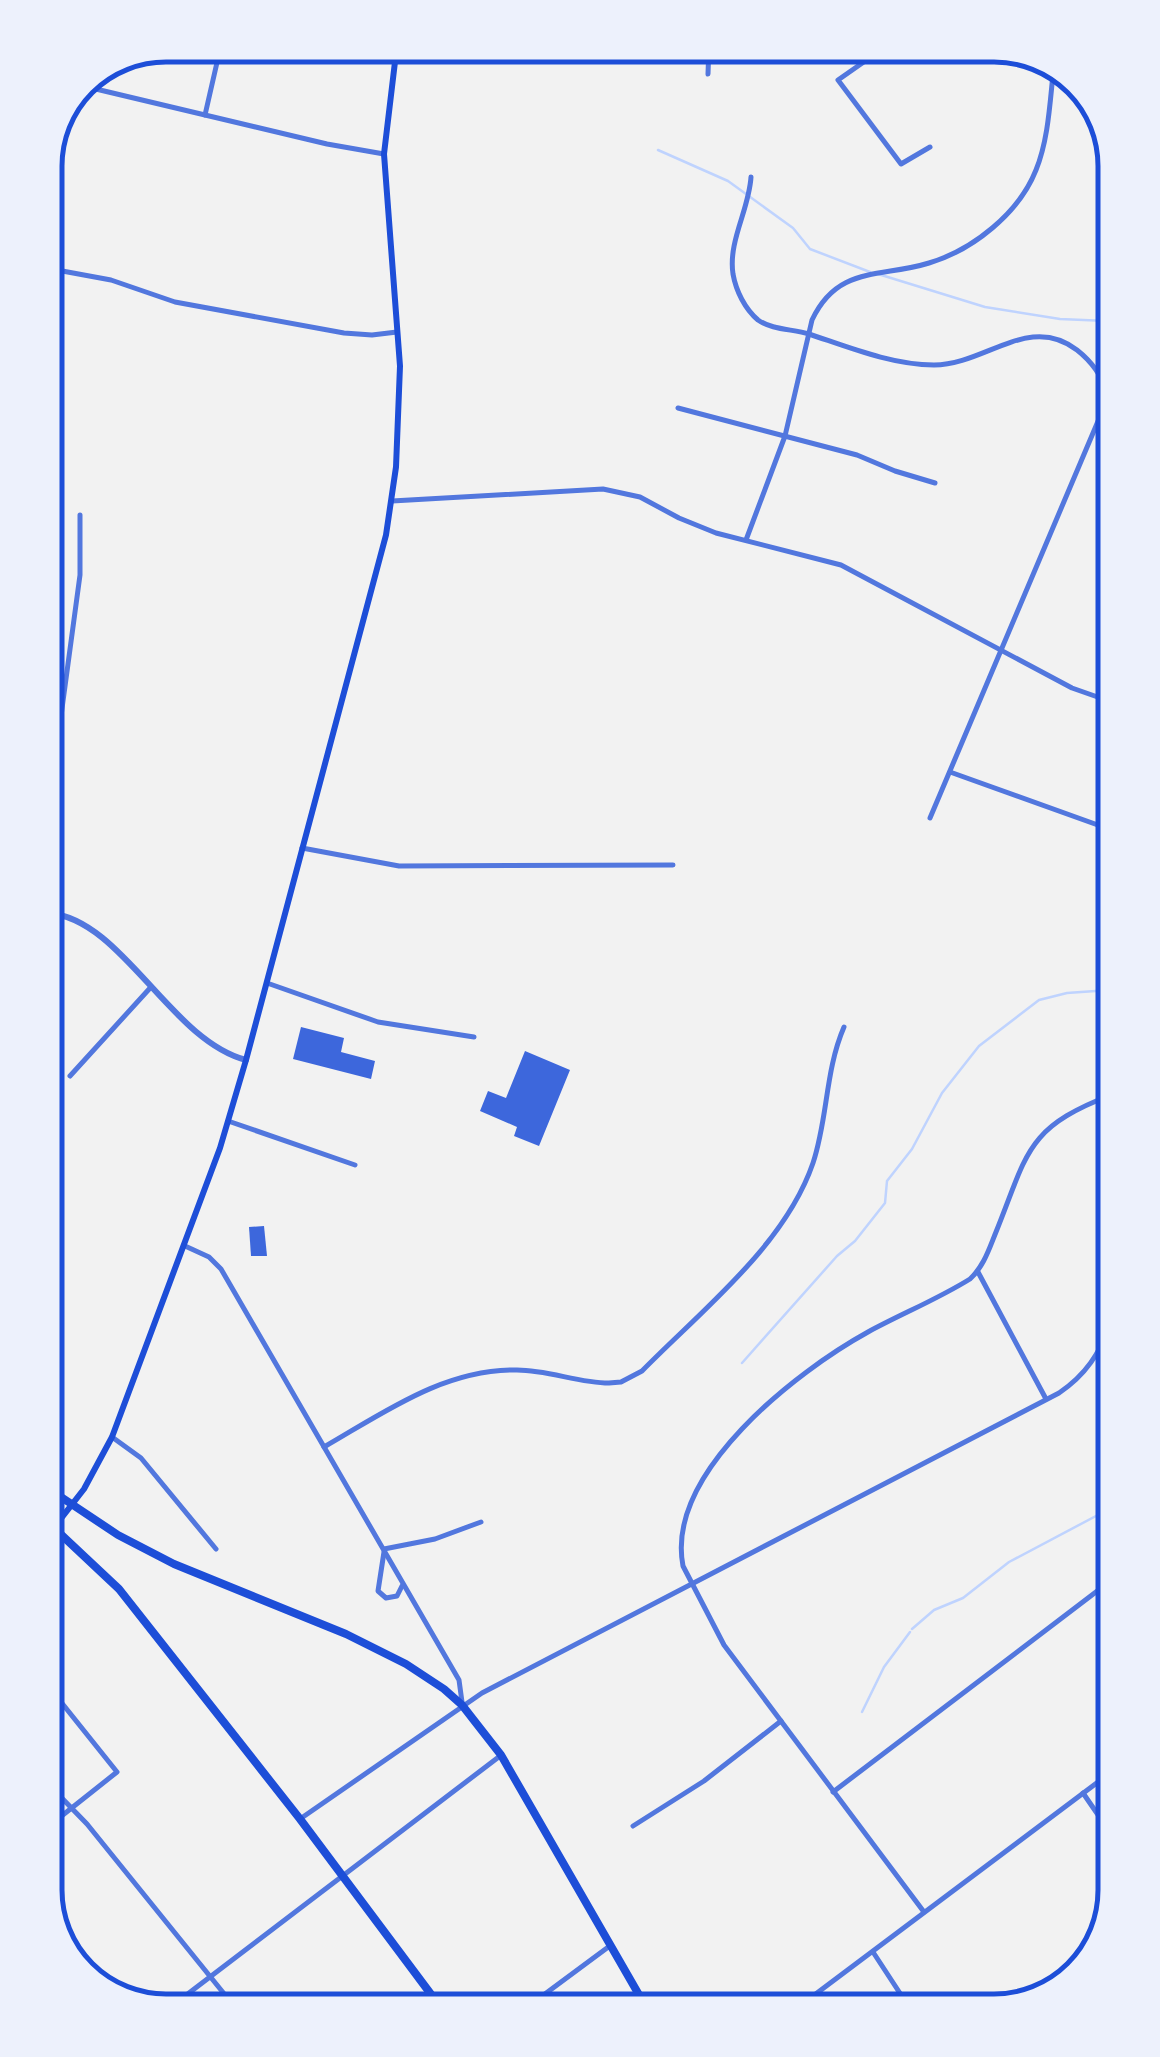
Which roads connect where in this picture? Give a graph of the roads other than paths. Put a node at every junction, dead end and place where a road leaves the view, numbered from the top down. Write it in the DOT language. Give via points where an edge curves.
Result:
graph roads {
  1 [pos="218,62"];
  2 [pos="395,62"];
  3 [pos="708,63"];
  4 [pos="863,63"];
  5 [pos="708,74"];
  6 [pos="1052,80"];
  7 [pos="98,88"];
  8 [pos="205,114"];
  9 [pos="930,147"];
  10 [pos="384,154"];
  11 [pos="751,177"];
  12 [pos="63,271"];
  13 [pos="400,331"];
  14 [pos="809,334"];
  15 [pos="1098,373"];
  16 [pos="678,408"];
  17 [pos="1098,419"];
  18 [pos="785,436"];
  19 [pos="934,483"];
  20 [pos="392,501"];
  21 [pos="80,515"];
  22 [pos="746,540"];
  23 [pos="1002,650"];
  24 [pos="1098,697"];
  25 [pos="63,699"];
  26 [pos="950,772"];
  27 [pos="930,818"];
  28 [pos="1098,825"];
  29 [pos="302,848"];
  30 [pos="672,864"];
  31 [pos="63,916"];
  32 [pos="266,983"];
  33 [pos="151,986"];
  34 [pos="844,1027"];
  35 [pos="474,1037"];
  36 [pos="246,1060"];
  37 [pos="70,1076"];
  38 [pos="1098,1101"];
  39 [pos="228,1122"];
  40 [pos="355,1165"];
  41 [pos="185,1246"];
  42 [pos="978,1272"];
  43 [pos="1098,1351"];
  44 [pos="1046,1399"];
  45 [pos="112,1436"];
  46 [pos="324,1447"];
  47 [pos="62,1498"];
  48 [pos="73,1505"];
  49 [pos="62,1517"];
  50 [pos="481,1522"];
  51 [pos="62,1537"];
  52 [pos="216,1549"];
  53 [pos="384,1549"];
  54 [pos="692,1582"];
  55 [pos="403,1584"];
  56 [pos="1098,1590"];
  57 [pos="62,1703"];
  58 [pos="462,1705"];
  59 [pos="781,1721"];
  60 [pos="501,1756"];
  61 [pos="1098,1782"];
  62 [pos="833,1792"];
  63 [pos="1083,1793"];
  64 [pos="62,1798"];
  65 [pos="73,1808"];
  66 [pos="1098,1815"];
  67 [pos="62,1816"];
  68 [pos="300,1819"];
  69 [pos="633,1826"];
  70 [pos="341,1874"];
  71 [pos="924,1912"];
  72 [pos="611,1945"];
  73 [pos="872,1951"];
  74 [pos="210,1975"];
  75 [pos="186,1994"];
  76 [pos="225,1994"];
  77 [pos="431,1994"];
  78 [pos="545,1994"];
  79 [pos="639,1994"];
  80 [pos="816,1994"];
  81 [pos="901,1994"];
  1 -- 8 [label="street"];
  2 -- 10 [label="main road"];
  3 -- 5 [label="street"];
  4 -- 9 [label="street" via="838,80 901,164"];
  6 -- 14 [label="street" via="1040,158 1013,208 943,258 840,285 818,308"];
  7 -- 8 [label="street"];
  8 -- 10 [label="street"];
  10 -- 13 [label="main road"];
  11 -- 14 [label="street" via="734,254 737,288 763,323"];
  12 -- 13 [label="street" via="175,302 344,333"];
  13 -- 20 [label="main road"];
  14 -- 15 [label="street" via="932,365 1048,336 1081,353"];
  14 -- 18 [label="street"];
  16 -- 18 [label="street"];
  17 -- 23 [label="street"];
  18 -- 19 [label="street"];
  18 -- 22 [label="street"];
  20 -- 22 [label="street" via="614,490"];
  20 -- 29 [label="main road"];
  21 -- 25 [label="street" via="80,575"];
  22 -- 23 [label="street" via="841,566"];
  23 -- 24 [label="street"];
  23 -- 26 [label="street"];
  26 -- 27 [label="street"];
  26 -- 28 [label="street"];
  29 -- 30 [label="street" via="400,866"];
  29 -- 32 [label="main road"];
  31 -- 33 [label="street" via="89,930"];
  32 -- 35 [label="street" via="378,1022"];
  32 -- 36 [label="main road"];
  33 -- 36 [label="street" via="217,1048"];
  33 -- 37 [label="street"];
  34 -- 46 [label="street" via="833,1053 818,1149 794,1205 771,1240 642,1370 610,1383 522,1370 456,1376"];
  36 -- 39 [label="main road"];
  38 -- 42 [label="street" via="1054,1122 1034,1141"];
  39 -- 40 [label="street"];
  39 -- 41 [label="main road"];
  41 -- 45 [label="main road"];
  41 -- 46 [label="street" via="222,1269"];
  42 -- 44 [label="street"];
  42 -- 54 [label="street" via="829,1356 734,1436 686,1520 681,1554"];
  43 -- 44 [label="street" via="1088,1370"];
  44 -- 54 [label="street"];
  45 -- 48 [label="main road"];
  45 -- 52 [label="street" via="141,1458"];
  46 -- 53 [label="street"];
  47 -- 48 [label="main road"];
  48 -- 49 [label="main road"];
  48 -- 58 [label="main road" via="174,1564 386,1654"];
  50 -- 53 [label="street"];
  51 -- 68 [label="main road" via="119,1589"];
  53 -- 55 [label="street"];
  53 -- 55 [label="street" via="378,1590 386,1598 397,1596"];
  54 -- 58 [label="street"];
  54 -- 59 [label="street" via="724,1645"];
  55 -- 58 [label="street" via="459,1680"];
  56 -- 62 [label="street"];
  57 -- 65 [label="street" via="118,1772"];
  58 -- 60 [label="main road"];
  58 -- 68 [label="street"];
  59 -- 62 [label="street"];
  59 -- 69 [label="street"];
  60 -- 70 [label="street"];
  60 -- 72 [label="main road"];
  61 -- 63 [label="street"];
  62 -- 71 [label="street"];
  63 -- 66 [label="street"];
  63 -- 71 [label="street"];
  64 -- 65 [label="street"];
  65 -- 67 [label="street"];
  65 -- 74 [label="street"];
  68 -- 70 [label="main road"];
  70 -- 74 [label="street"];
  70 -- 77 [label="main road"];
  71 -- 73 [label="street"];
  72 -- 78 [label="street"];
  72 -- 79 [label="main road"];
  73 -- 80 [label="street"];
  73 -- 81 [label="street"];
  74 -- 75 [label="street"];
  74 -- 76 [label="street"];
}
